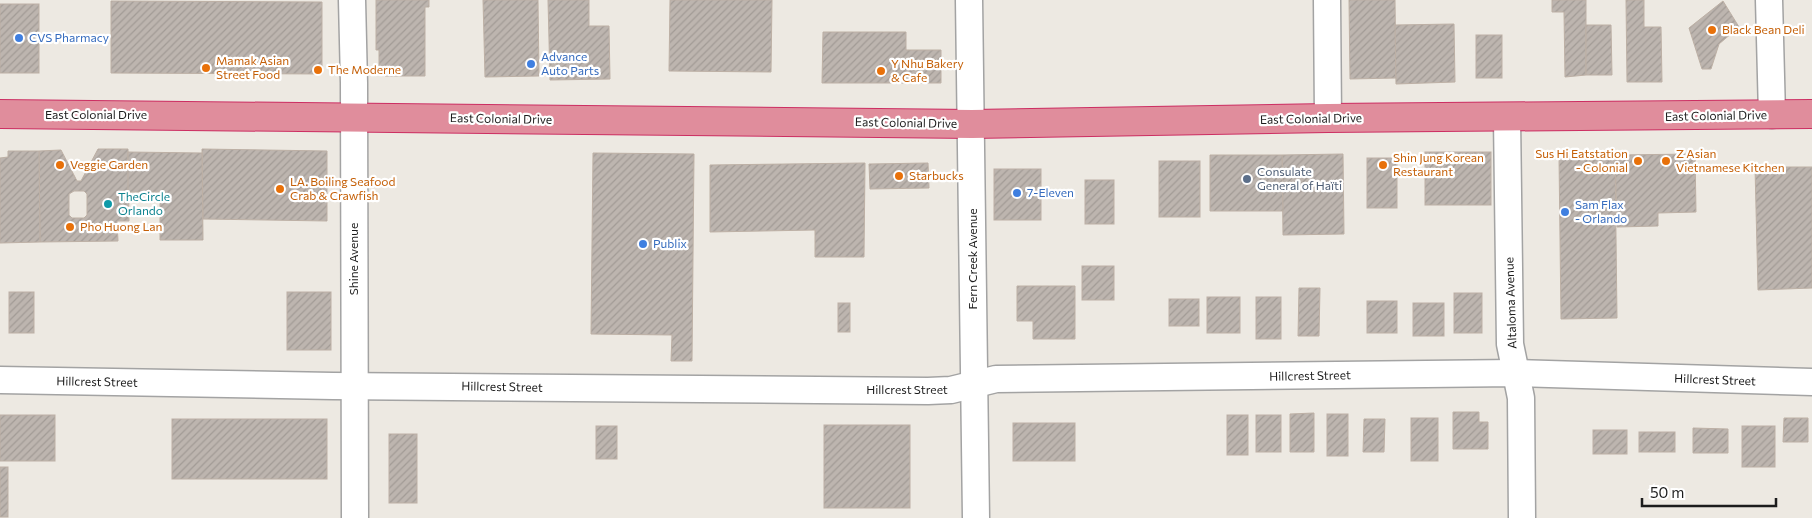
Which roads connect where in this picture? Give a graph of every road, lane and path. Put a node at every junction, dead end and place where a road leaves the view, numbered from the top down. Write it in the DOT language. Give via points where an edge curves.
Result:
graph roads {
  1 [pos="352,0"];
  2 [pos="970,0"];
  3 [pos="1327,0"];
  4 [pos="1769,0"];
  5 [pos="0,114"];
  6 [pos="1812,114"];
  7 [pos="1772,115"];
  8 [pos="354,117"];
  9 [pos="1328,118"];
  10 [pos="1507,118"];
  11 [pos="972,124"];
  12 [pos="1515,373"];
  13 [pos="0,380"];
  14 [pos="1812,382"];
  15 [pos="973,385"];
  16 [pos="354,386"];
  17 [pos="355,518"];
  18 [pos="976,518"];
  19 [pos="1522,518"];
  1 -- 8 [label="street, Shine Avenue"];
  2 -- 11 [label="street, Fern Creek Avenue"];
  3 -- 9 [label="street"];
  4 -- 7 [label="street"];
  5 -- 8 [label="highway, East Colonial Drive"];
  6 -- 7 [label="highway, East Colonial Drive"];
  7 -- 10 [label="highway, East Colonial Drive"];
  8 -- 11 [label="highway, East Colonial Drive"];
  8 -- 16 [label="street, Shine Avenue"];
  9 -- 10 [label="highway, East Colonial Drive"];
  9 -- 11 [label="highway, East Colonial Drive"];
  10 -- 12 [label="street, Altaloma Avenue" via="1510,344"];
  11 -- 15 [label="street, Fern Creek Avenue"];
  12 -- 14 [label="street, Hillcrest Street"];
  12 -- 15 [label="street, Hillcrest Street" via="996,379"];
  12 -- 19 [label="street, Altaloma Avenue" via="1520,398"];
  13 -- 16 [label="street, Hillcrest Street"];
  15 -- 16 [label="street, Hillcrest Street" via="928,391"];
  15 -- 18 [label="street, Fern Creek Avenue"];
  16 -- 17 [label="street, Shine Avenue"];
}
